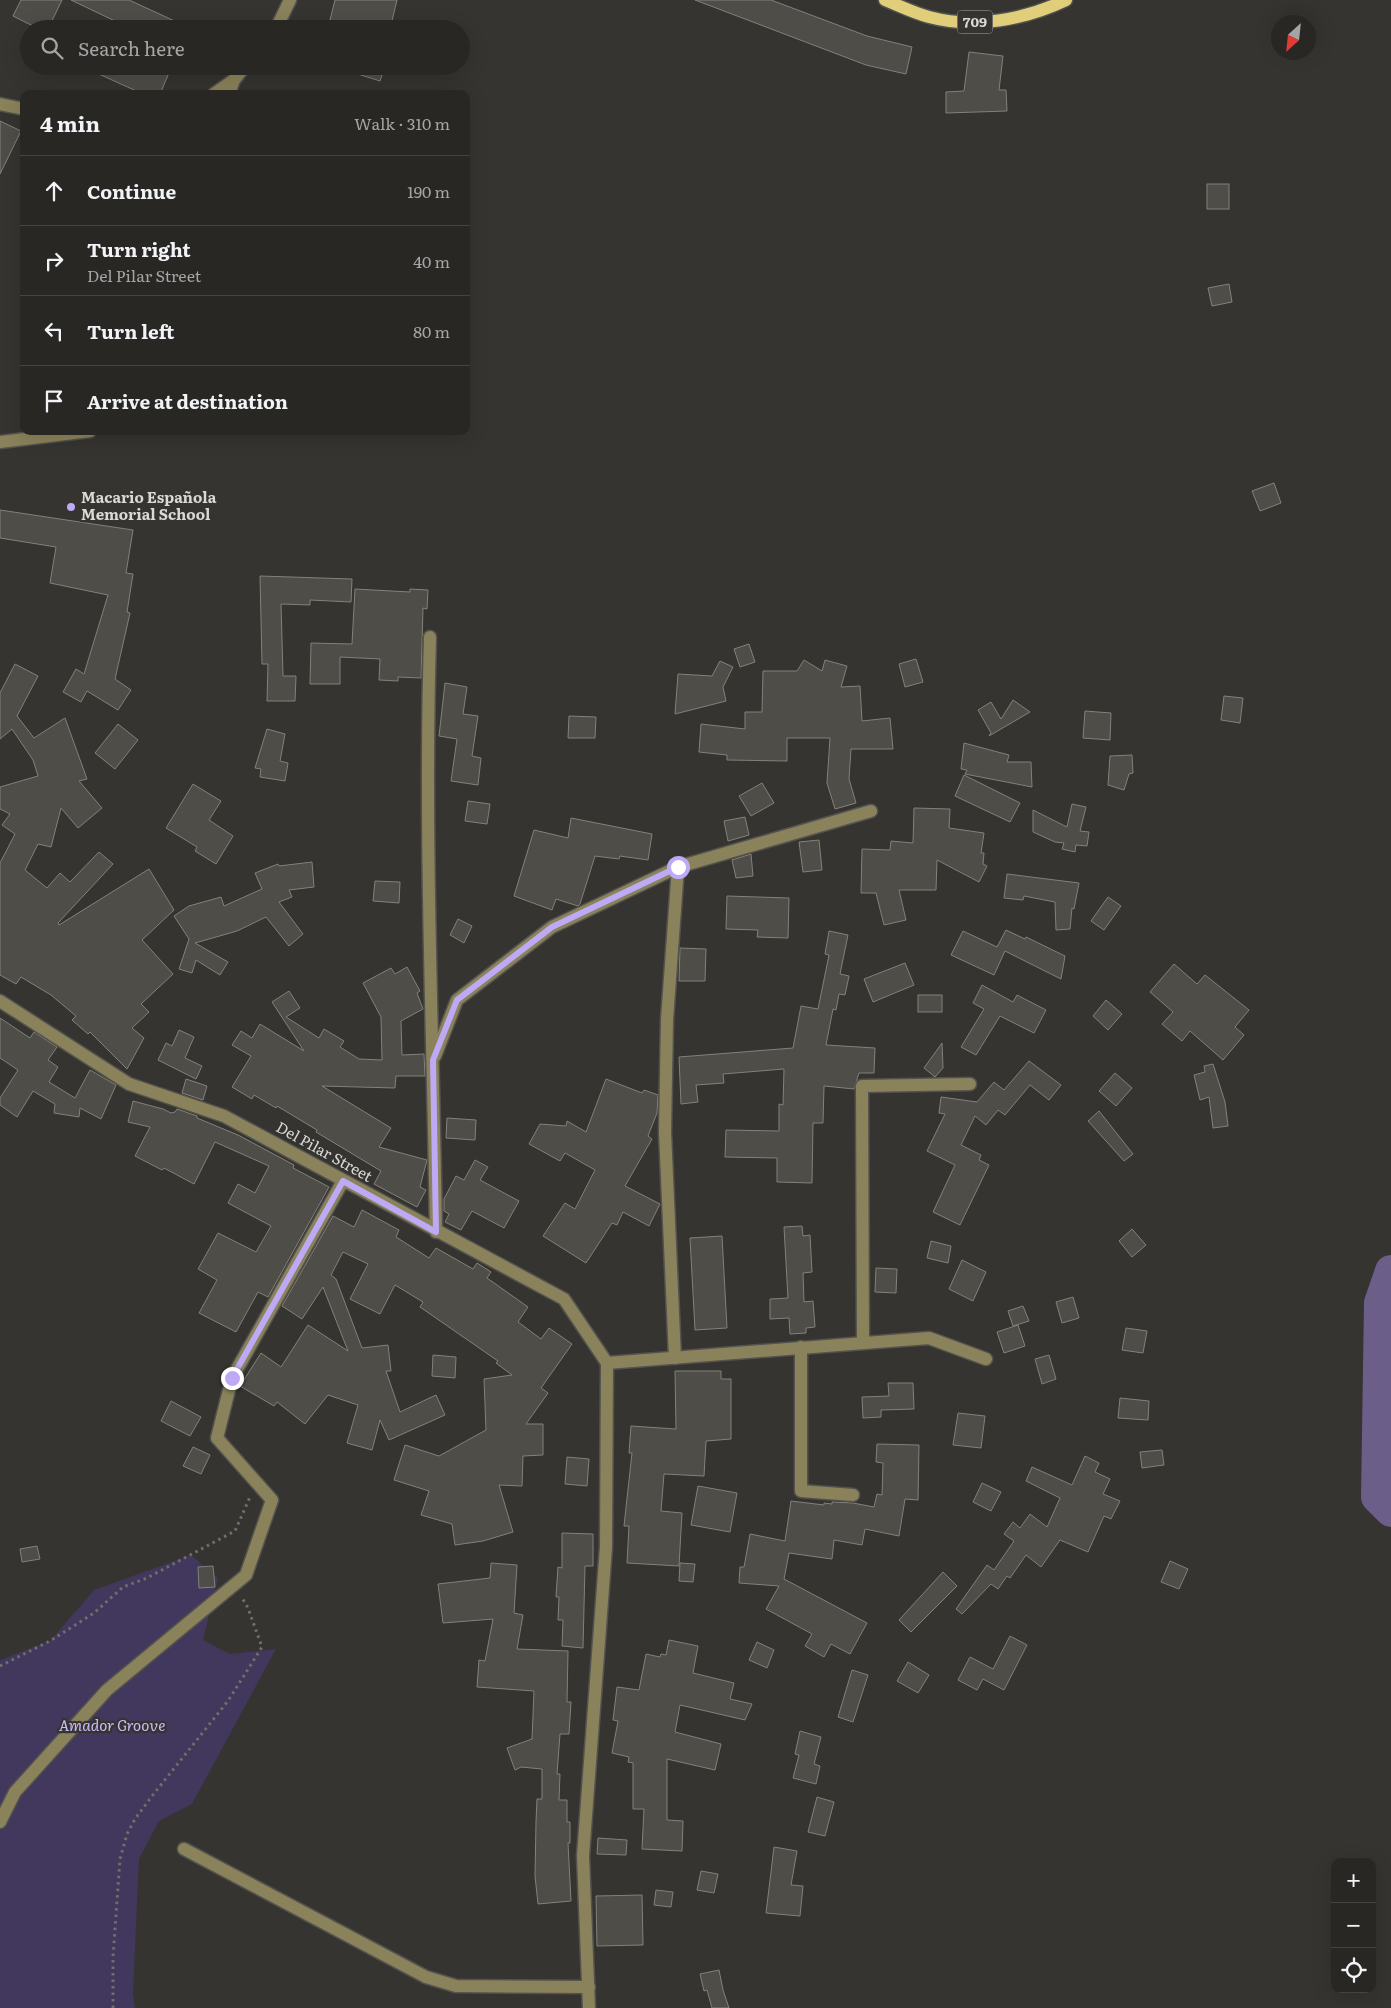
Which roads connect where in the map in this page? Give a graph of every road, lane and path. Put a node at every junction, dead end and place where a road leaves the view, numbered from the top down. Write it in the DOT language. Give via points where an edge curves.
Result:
graph roads {
  1 [pos="290,0"];
  2 [pos="885,0"];
  3 [pos="1066,0"];
  4 [pos="280,20"];
  5 [pos="238,75"];
  6 [pos="234,80"];
  7 [pos="220,90"];
  8 [pos="230,90"];
  9 [pos="0,104"];
  10 [pos="20,107"];
  11 [pos="57,435"];
  12 [pos="0,442"];
  13 [pos="430,637"];
  14 [pos="871,811"];
  15 [pos="678,867"];
  16 [pos="0,1001"];
  17 [pos="433,1060"];
  18 [pos="970,1084"];
  19 [pos="343,1181"];
  20 [pos="436,1232"];
  21 [pos="862,1343"];
  22 [pos="801,1347"];
  23 [pos="675,1358"];
  24 [pos="986,1359"];
  25 [pos="607,1363"];
  26 [pos="257,1482"];
  27 [pos="853,1495"];
  28 [pos="234,1585"];
  29 [pos="0,1666"];
  30 [pos="0,1822"];
  31 [pos="184,1849"];
  32 [pos="588,1988"];
  33 [pos="113,2008"];
  34 [pos="589,2008"];
  1 -- 4 [label="street"];
  2 -- 3 [label="main road, 709" via="929,17 966,22 993,22 1023,16"];
  5 -- 6 [label="street"];
  6 -- 7 [label="street"];
  6 -- 8 [label="street"];
  9 -- 10 [label="street"];
  11 -- 12 [label="street"];
  13 -- 17 [label="street" via="427,747"];
  14 -- 15 [label="street"];
  15 -- 17 [label="street" via="552,927 457,1000"];
  15 -- 23 [label="street" via="667,1020 665,1132"];
  16 -- 19 [label="street, Del Pilar Street" via="129,1084 224,1116"];
  17 -- 20 [label="street"];
  18 -- 21 [label="street" via="862,1086"];
  19 -- 20 [label="street, Del Pilar Street"];
  19 -- 26 [label="street" via="232,1378 217,1438"];
  20 -- 25 [label="street, Del Pilar Street" via="564,1299"];
  21 -- 22 [label="street"];
  21 -- 24 [label="street" via="929,1338"];
  22 -- 23 [label="street"];
  22 -- 27 [label="street" via="801,1491"];
  23 -- 25 [label="street"];
  25 -- 32 [label="street" via="606,1547 583,1856"];
  26 -- 28 [label="street" via="272,1500 246,1575"];
  26 -- 29 [label="path" via="235,1530 147,1578 123,1587 94,1613"];
  28 -- 30 [label="street" via="107,1690 15,1792"];
  28 -- 33 [label="path" via="248,1608 262,1647 228,1702 152,1796 127,1834 120,1859"];
  31 -- 32 [label="street" via="426,1977 456,1986"];
  32 -- 34 [label="street"];
}
